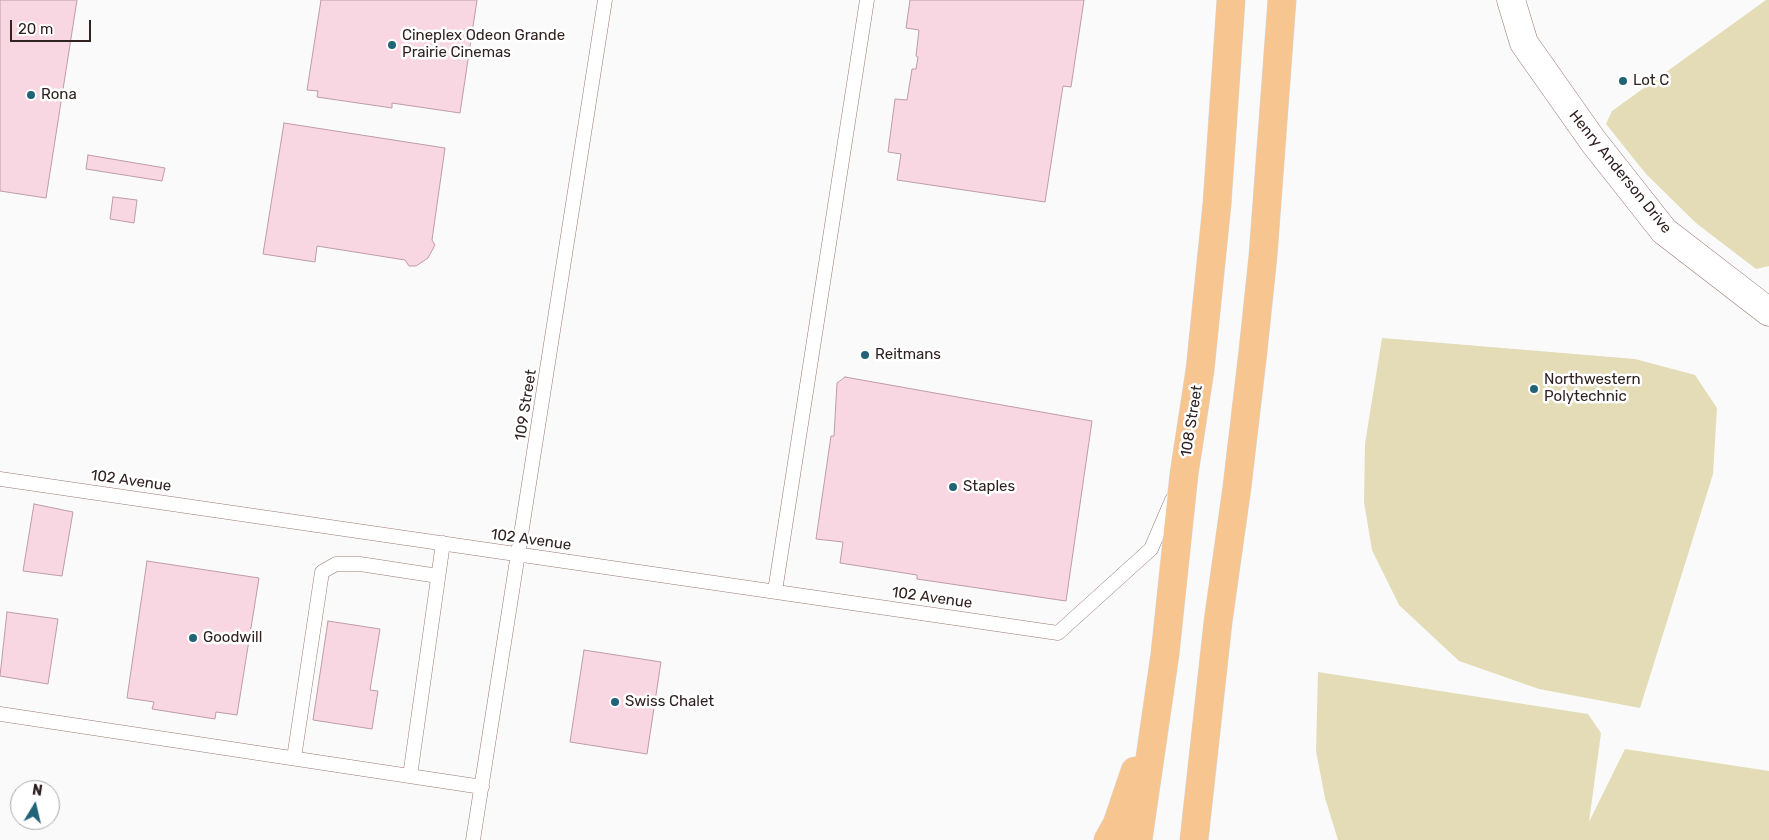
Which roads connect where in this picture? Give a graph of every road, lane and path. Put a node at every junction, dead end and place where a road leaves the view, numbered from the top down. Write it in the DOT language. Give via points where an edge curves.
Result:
graph roads {
  1 [pos="606,0"];
  2 [pos="867,0"];
  3 [pos="1231,0"];
  4 [pos="1282,0"];
  5 [pos="1511,0"];
  6 [pos="1769,312"];
  7 [pos="1184,474"];
  8 [pos="0,479"];
  9 [pos="443,543"];
  10 [pos="518,554"];
  11 [pos="438,576"];
  12 [pos="775,591"];
  13 [pos="1165,654"];
  14 [pos="0,714"];
  15 [pos="294,758"];
  16 [pos="410,776"];
  17 [pos="482,787"];
  18 [pos="473,840"];
  19 [pos="1108,840"];
  20 [pos="1138,840"];
  21 [pos="1194,840"];
  1 -- 10 [label="lane, 109 Street"];
  2 -- 12 [label="lane"];
  3 -- 7 [label="main road, 108 Street" via="1216,213 1200,370"];
  4 -- 21 [label="main road" via="1255,332"];
  5 -- 6 [label="street, Henry Anderson Drive" via="1524,43 1593,141 1664,231"];
  7 -- 12 [label="lane, 102 Avenue" via="1151,549 1058,633"];
  7 -- 13 [label="main road, 108 Street"];
  8 -- 9 [label="lane, 102 Avenue"];
  9 -- 10 [label="lane, 102 Avenue"];
  9 -- 11 [label="lane"];
  10 -- 12 [label="lane, 102 Avenue"];
  10 -- 17 [label="lane, 109 Street"];
  11 -- 15 [label="lane" via="360,564 336,564 322,572"];
  11 -- 16 [label="lane"];
  13 -- 19 [label="main road" via="1131,788"];
  13 -- 20 [label="main road, 108 Street"];
  14 -- 15 [label="lane"];
  15 -- 16 [label="lane"];
  16 -- 17 [label="lane"];
  17 -- 18 [label="lane, 109 Street"];
}
